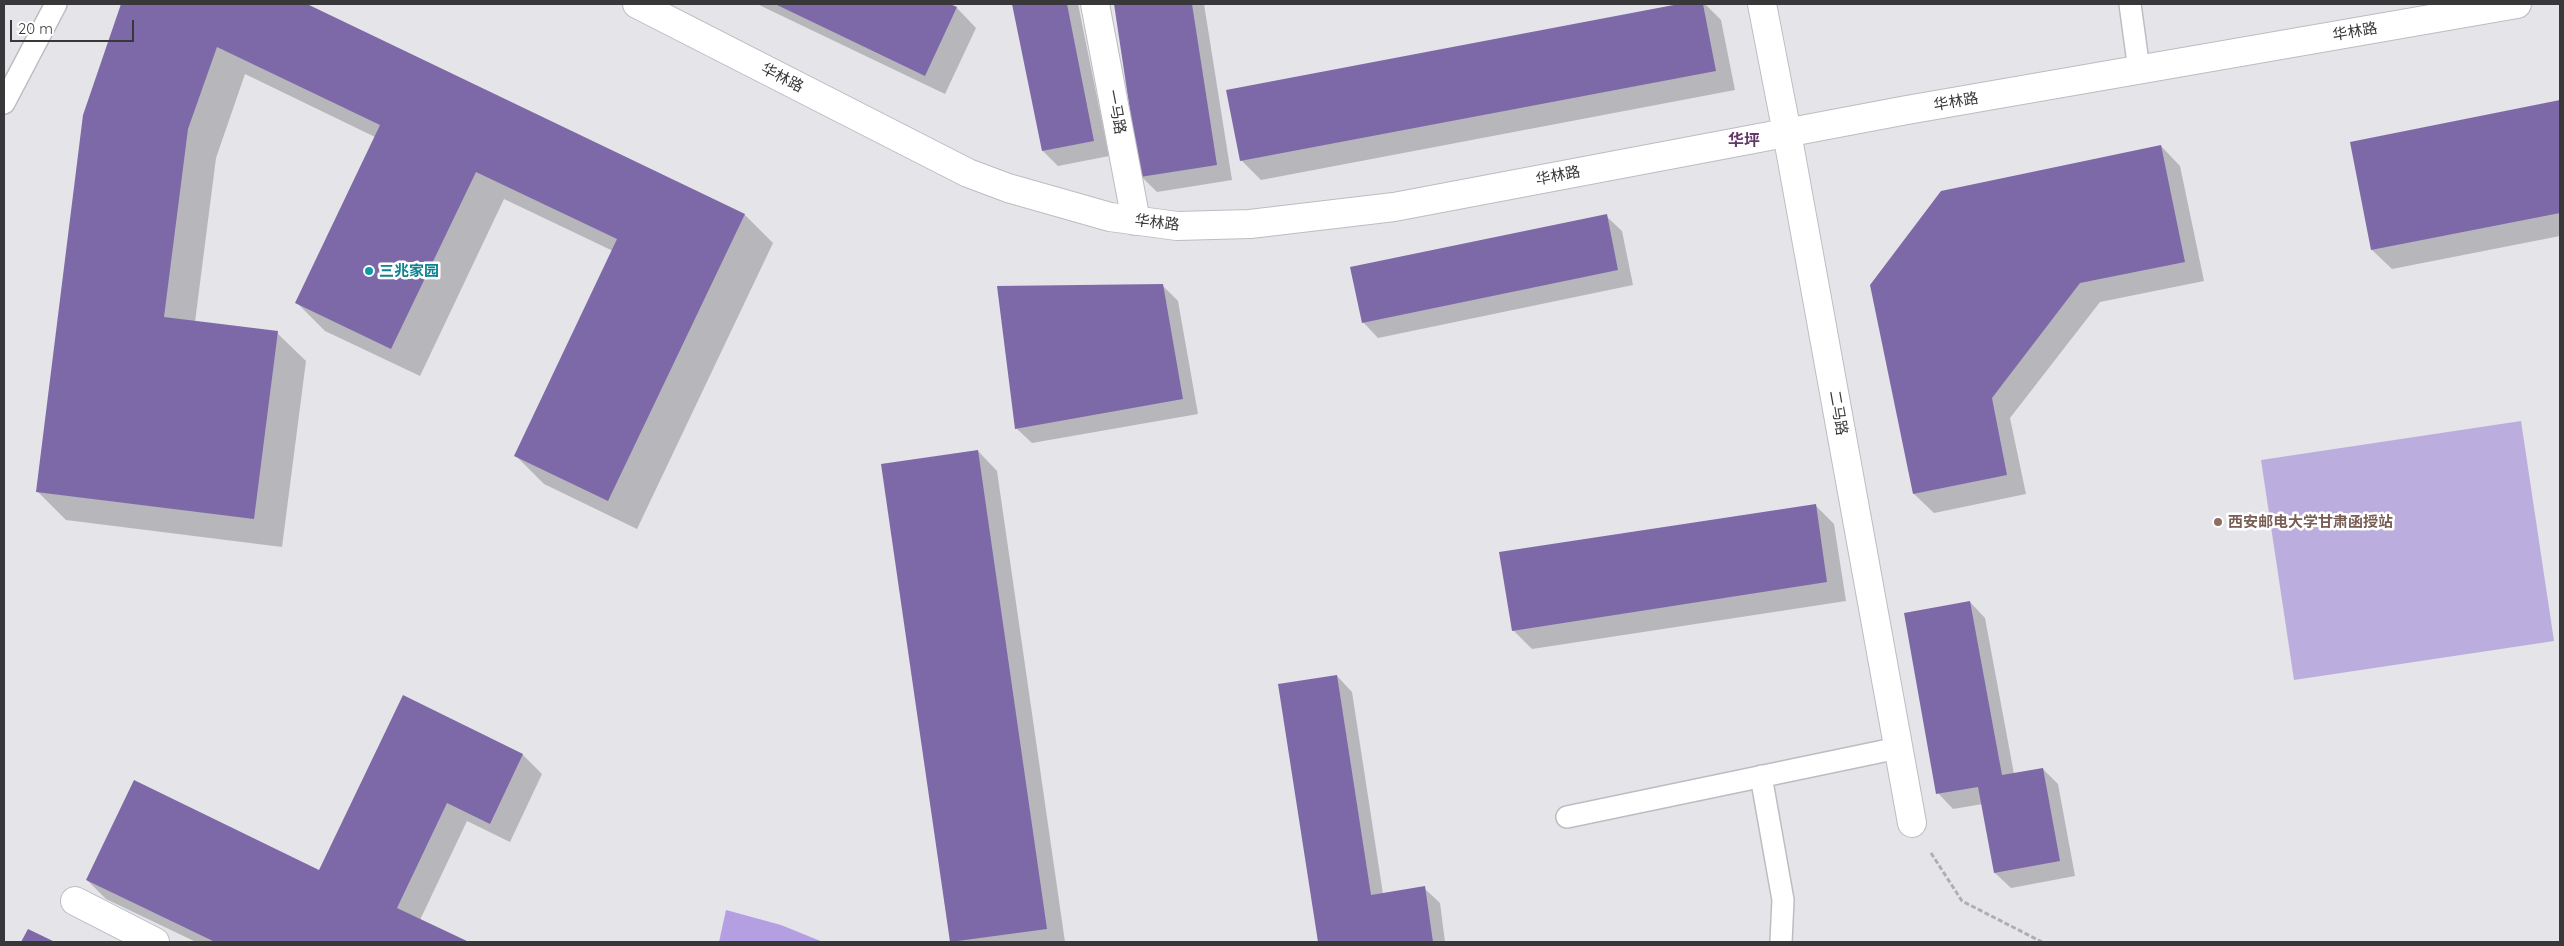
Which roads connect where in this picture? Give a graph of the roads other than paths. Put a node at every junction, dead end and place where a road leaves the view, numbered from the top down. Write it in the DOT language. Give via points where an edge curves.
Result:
graph roads {
  1 [pos="56,4"];
  2 [pos="637,4"];
  3 [pos="1095,4"];
  4 [pos="1762,4"];
  5 [pos="2130,4"];
  6 [pos="2517,4"];
  7 [pos="2139,70"];
  8 [pos="4,102"];
  9 [pos="1787,133"];
  10 [pos="1136,221"];
  11 [pos="1898,748"];
  12 [pos="1761,776"];
  13 [pos="1567,817"];
  14 [pos="1912,823"];
  15 [pos="74,901"];
  16 [pos="155,942"];
  17 [pos="1781,942"];
  1 -- 8 [label="lane"];
  2 -- 10 [label="street, 华林路" via="968,173 1017,191"];
  3 -- 10 [label="street, 一马路"];
  4 -- 9 [label="street, 二马路"];
  5 -- 7 [label="lane"];
  6 -- 7 [label="street, 华林路"];
  7 -- 9 [label="street, 华林路"];
  9 -- 10 [label="street, 华林路" via="1394,207 1250,224 1176,226"];
  9 -- 11 [label="street, 二马路"];
  11 -- 12 [label="lane"];
  11 -- 14 [label="street, 二马路"];
  12 -- 13 [label="lane"];
  12 -- 17 [label="lane" via="1783,900"];
  15 -- 16 [label="street"];
}
